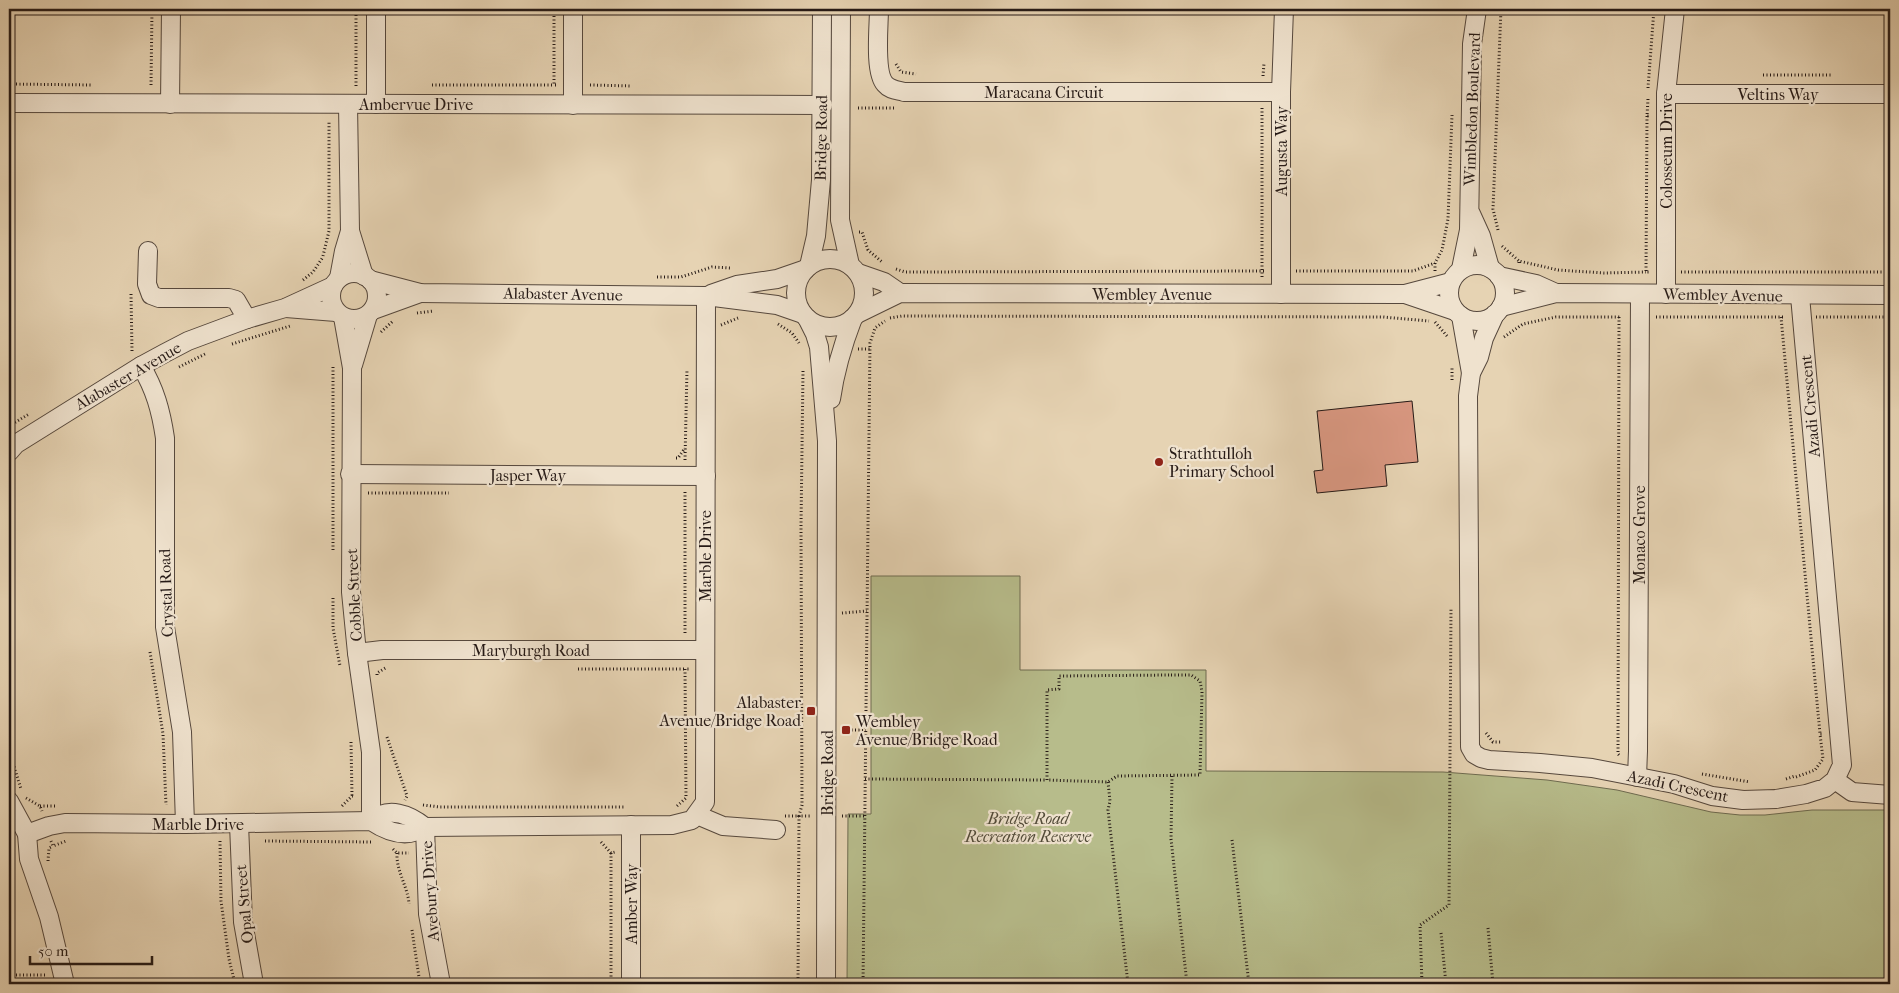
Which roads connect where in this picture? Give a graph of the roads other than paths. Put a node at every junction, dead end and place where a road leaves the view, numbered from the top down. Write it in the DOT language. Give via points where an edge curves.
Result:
graph roads {
  1 [pos="171,9"];
  2 [pos="376,9"];
  3 [pos="574,9"];
  4 [pos="822,9"];
  5 [pos="841,9"];
  6 [pos="879,9"];
  7 [pos="1284,9"];
  8 [pos="1477,9"];
  9 [pos="1675,9"];
  10 [pos="1282,92"];
  11 [pos="1666,94"];
  12 [pos="1890,94"];
  13 [pos="9,103"];
  14 [pos="170,104"];
  15 [pos="348,104"];
  16 [pos="376,104"];
  17 [pos="573,105"];
  18 [pos="823,105"];
  19 [pos="1468,210"];
  20 [pos="350,231"];
  21 [pos="148,250"];
  22 [pos="808,267"];
  23 [pos="854,269"];
  24 [pos="1495,272"];
  25 [pos="367,278"];
  26 [pos="336,282"];
  27 [pos="1445,285"];
  28 [pos="420,293"];
  29 [pos="900,293"];
  30 [pos="1556,293"];
  31 [pos="1281,294"];
  32 [pos="1640,294"];
  33 [pos="1666,294"];
  34 [pos="1890,295"];
  35 [pos="706,296"];
  36 [pos="1800,296"];
  37 [pos="285,308"];
  38 [pos="1498,310"];
  39 [pos="370,312"];
  40 [pos="1458,313"];
  41 [pos="340,314"];
  42 [pos="805,316"];
  43 [pos="855,316"];
  44 [pos="246,319"];
  45 [pos="352,368"];
  46 [pos="146,373"];
  47 [pos="1471,373"];
  48 [pos="827,441"];
  49 [pos="11,446"];
  50 [pos="350,474"];
  51 [pos="706,476"];
  52 [pos="705,650"];
  53 [pos="357,654"];
  54 [pos="1637,768"];
  55 [pos="1835,780"];
  56 [pos="1890,795"];
  57 [pos="9,801"];
  58 [pos="698,815"];
  59 [pos="371,821"];
  60 [pos="185,824"];
  61 [pos="239,824"];
  62 [pos="631,825"];
  63 [pos="425,827"];
  64 [pos="776,830"];
  65 [pos="27,834"];
  66 [pos="65,984"];
  67 [pos="254,984"];
  68 [pos="441,984"];
  69 [pos="631,984"];
  70 [pos="826,984"];
  1 -- 14 [label="street"];
  2 -- 16 [label="street"];
  3 -- 17 [label="street"];
  4 -- 18 [label="street, Bridge Road"];
  5 -- 23 [label="street, Bridge Road" via="840,220"];
  6 -- 10 [label="street, Maracana Circuit" via="879,68 882,79 893,90"];
  7 -- 10 [label="street, Augusta Way"];
  8 -- 19 [label="street, Wimbledon Boulevard" via="1472,44"];
  9 -- 11 [label="street, Colosseum Drive"];
  10 -- 31 [label="street, Augusta Way"];
  11 -- 12 [label="street, Veltins Way"];
  11 -- 33 [label="street, Colosseum Drive"];
  13 -- 14 [label="street, Ambervue Drive"];
  14 -- 15 [label="street, Ambervue Drive"];
  15 -- 16 [label="street, Ambervue Drive"];
  15 -- 20 [label="street"];
  16 -- 17 [label="street, Ambervue Drive"];
  17 -- 18 [label="street, Ambervue Drive"];
  18 -- 22 [label="street, Bridge Road" via="819,205"];
  19 -- 24 [label="street, Wimbledon Boulevard"];
  19 -- 27 [label="street, Wimbledon Boulevard" via="1469,230"];
  20 -- 25 [label="street"];
  20 -- 26 [label="street"];
  21 -- 44 [label="street" via="147,284 151,295 159,298 229,298 236,300"];
  22 -- 23 [label="street" via="817,261 834,259"];
  22 -- 35 [label="street, Alabaster Avenue" via="777,279 737,285"];
  22 -- 42 [label="street" via="800,277 796,296"];
  23 -- 29 [label="street"];
  23 -- 43 [label="street" via="863,283 864,294"];
  24 -- 27 [label="street" via="1475,264"];
  24 -- 30 [label="street, Wembley Avenue"];
  24 -- 38 [label="street" via="1504,288 1504,301"];
  25 -- 26 [label="street" via="352,273"];
  25 -- 28 [label="street, Alabaster Avenue"];
  25 -- 39 [label="street" via="376,291 376,304"];
  26 -- 37 [label="street, Alabaster Avenue"];
  26 -- 41 [label="street" via="330,295"];
  27 -- 31 [label="street, Wembley Avenue" via="1405,294"];
  27 -- 40 [label="street, Wembley Avenue"];
  27 -- 40 [label="street, Wimbledon Boulevard"];
  28 -- 35 [label="street, Alabaster Avenue"];
  28 -- 39 [label="street, Alabaster Avenue"];
  29 -- 31 [label="street, Wembley Avenue"];
  29 -- 43 [label="street, Wembley Avenue"];
  30 -- 32 [label="street, Wembley Avenue"];
  30 -- 38 [label="street, Wembley Avenue"];
  32 -- 33 [label="street, Wembley Avenue"];
  32 -- 54 [label="street, Monaco Grove" via="1648,317"];
  33 -- 36 [label="street, Wembley Avenue"];
  34 -- 36 [label="street, Wembley Avenue"];
  35 -- 42 [label="street, Alabaster Avenue" via="777,305"];
  35 -- 51 [label="street, Marble Drive"];
  36 -- 55 [label="street, Azadi Crescent" via="1842,753 1842,765"];
  37 -- 41 [label="street, Alabaster Avenue"];
  37 -- 44 [label="street, Alabaster Avenue"];
  38 -- 40 [label="street" via="1475,321"];
  38 -- 47 [label="street, Azadi Crescent"];
  39 -- 41 [label="street" via="356,320"];
  39 -- 45 [label="street, Cobble Street"];
  40 -- 47 [label="street, Azadi Crescent"];
  41 -- 45 [label="street, Cobble Street"];
  42 -- 43 [label="street" via="816,324 835,326"];
  42 -- 48 [label="street, Bridge Road" via="819,347"];
  43 -- 48 [label="street, Bridge Road" via="833,381"];
  44 -- 46 [label="street, Alabaster Avenue" via="188,341"];
  45 -- 50 [label="street, Cobble Street"];
  46 -- 49 [label="street, Alabaster Avenue"];
  46 -- 60 [label="street, Crystal Road" via="162,412 165,438 165,627 182,732"];
  47 -- 54 [label="street, Azadi Crescent" via="1468,396 1470,747 1474,754 1489,760"];
  48 -- 70 [label="street, Bridge Road"];
  50 -- 51 [label="street, Jasper Way"];
  50 -- 53 [label="street, Cobble Street" via="351,592"];
  51 -- 52 [label="street, Marble Drive"];
  52 -- 53 [label="street, Maryburgh Road" via="382,650"];
  52 -- 58 [label="street, Marble Drive" via="705,802"];
  53 -- 59 [label="street, Cobble Street" via="371,752"];
  54 -- 55 [label="street, Azadi Crescent" via="1712,796 1743,800 1806,794 1825,788"];
  55 -- 56 [label="street" via="1852,792"];
  57 -- 65 [label="street"];
  58 -- 62 [label="street" via="679,825"];
  58 -- 64 [label="street" via="723,826"];
  59 -- 61 [label="street, Marble Drive"];
  59 -- 63 [label="street, Marble Drive" via="387,812 406,815"];
  60 -- 61 [label="street, Marble Drive"];
  60 -- 65 [label="street, Marble Drive" via="65,823"];
  61 -- 67 [label="street, Opal Street" via="243,922"];
  62 -- 63 [label="street"];
  62 -- 69 [label="street, Amber Way"];
  63 -- 68 [label="street, Avebury Drive" via="428,914"];
  65 -- 66 [label="street" via="29,859 49,916"];
}
